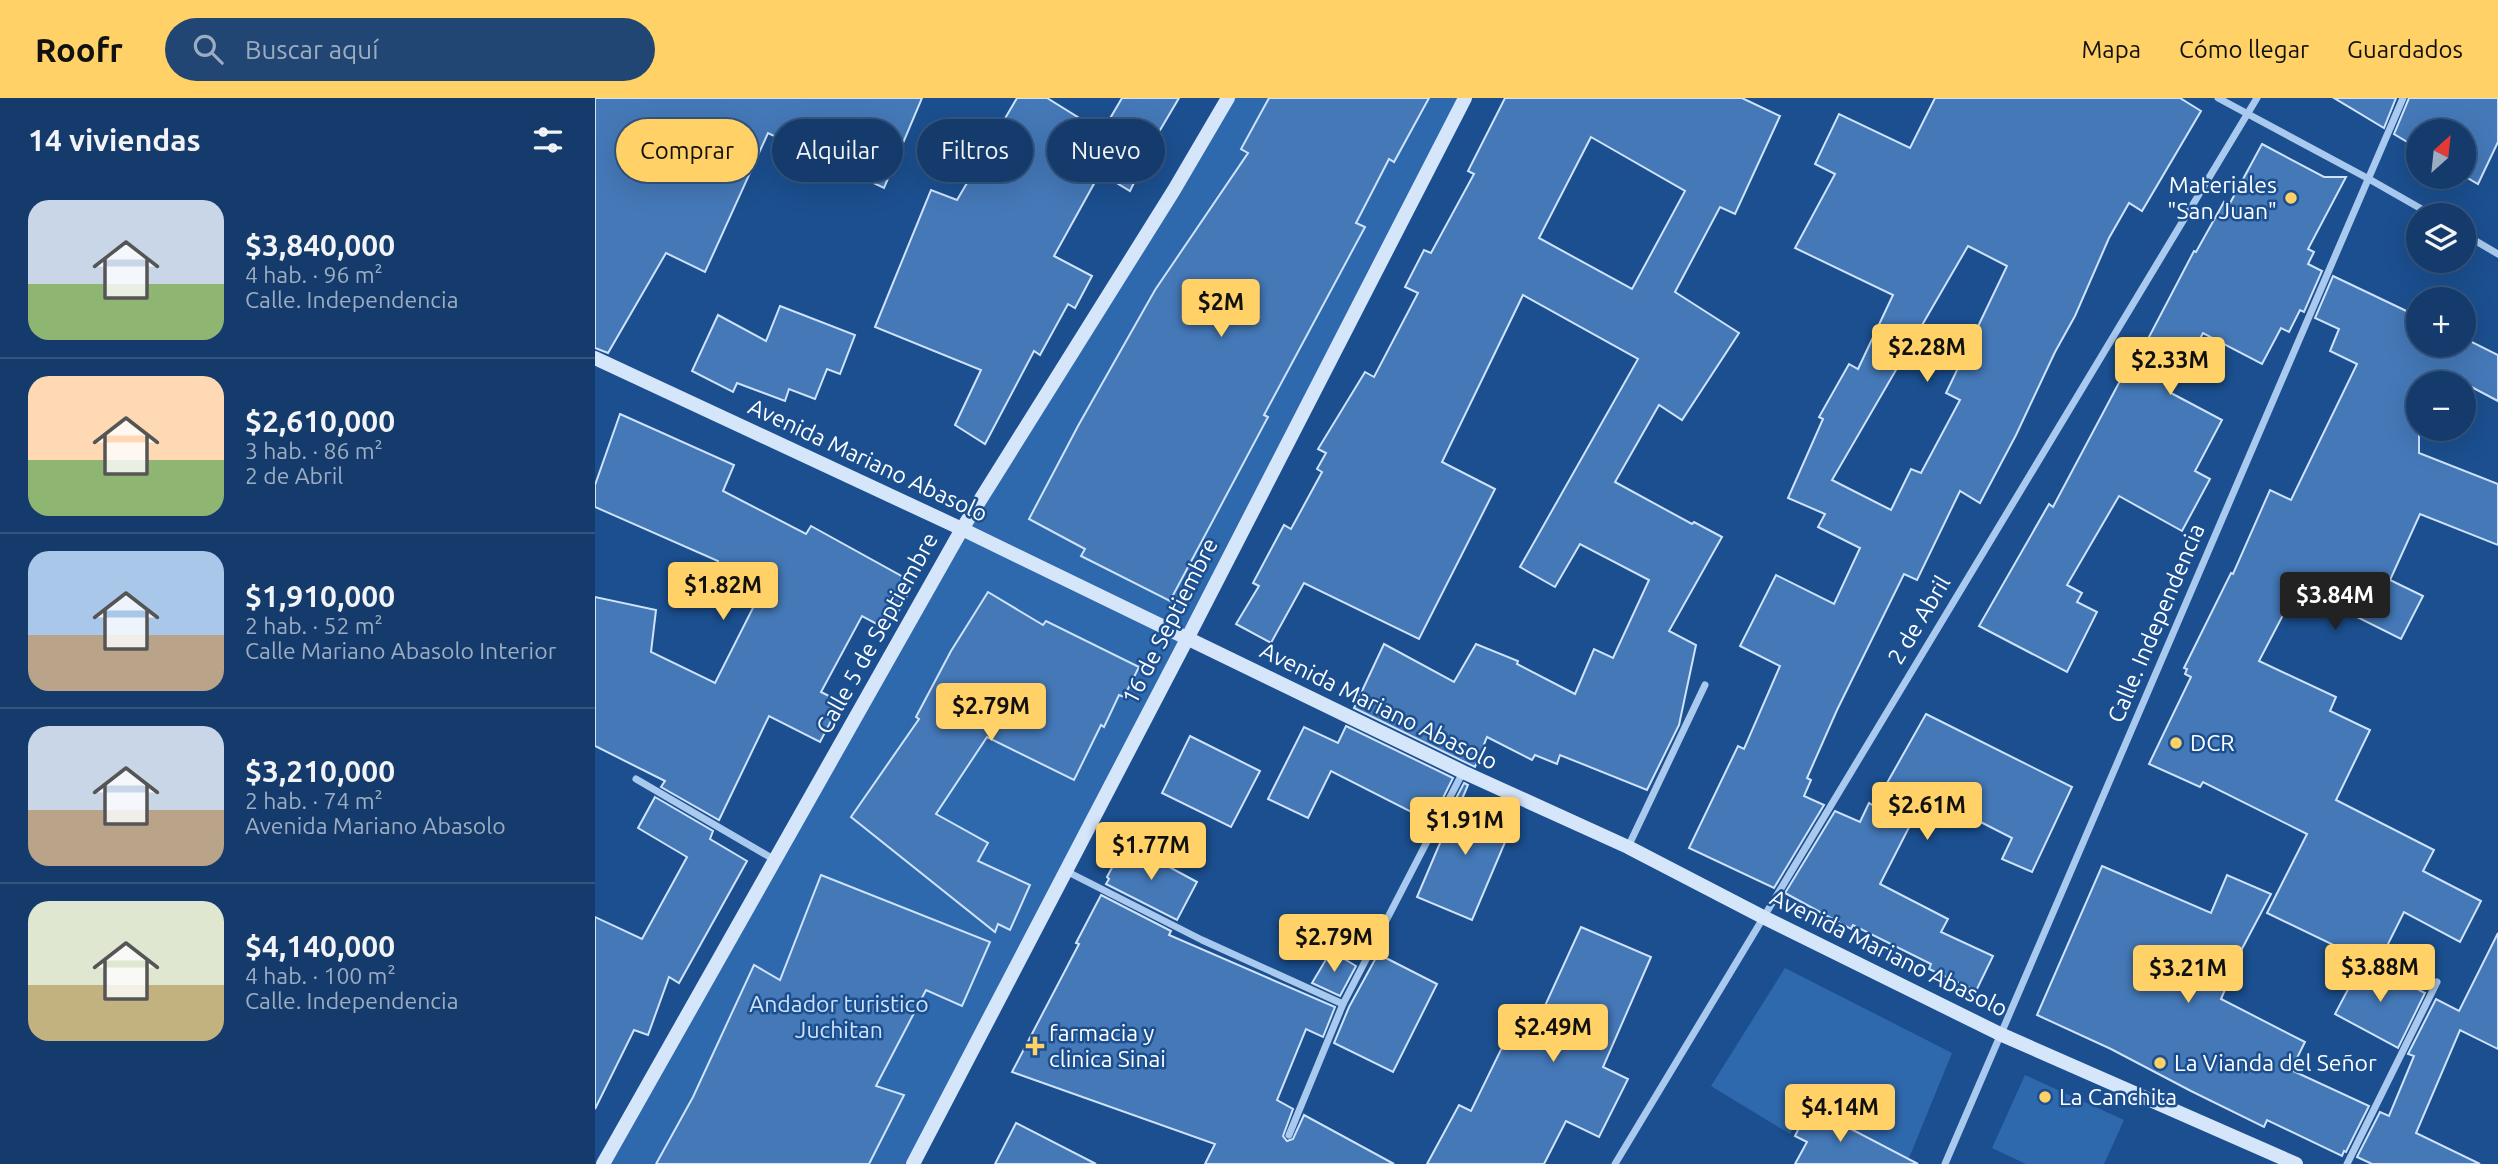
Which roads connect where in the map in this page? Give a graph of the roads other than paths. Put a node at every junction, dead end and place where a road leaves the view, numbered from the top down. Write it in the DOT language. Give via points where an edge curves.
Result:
graph roads {
  1 [pos="1229,98"];
  2 [pos="1465,98"];
  3 [pos="2218,98"];
  4 [pos="2257,98"];
  5 [pos="2403,98"];
  6 [pos="2246,113"];
  7 [pos="2369,179"];
  8 [pos="2411,203"];
  9 [pos="2476,241"];
  10 [pos="2498,254"];
  11 [pos="595,358"];
  12 [pos="962,529"];
  13 [pos="1187,639"];
  14 [pos="1705,685"];
  15 [pos="1463,772"];
  16 [pos="636,779"];
  17 [pos="1628,847"];
  18 [pos="775,860"];
  19 [pos="1066,871"];
  20 [pos="1763,917"];
  21 [pos="2437,982"];
  22 [pos="1343,1004"];
  23 [pos="2000,1034"];
  24 [pos="1289,1135"];
  25 [pos="603,1164"];
  26 [pos="913,1164"];
  27 [pos="1615,1164"];
  28 [pos="1945,1164"];
  29 [pos="2296,1164"];
  30 [pos="2347,1164"];
  1 -- 12 [label="street, Calle 5 de Septiembre"];
  2 -- 13 [label="street, 16 de Septiembre"];
  3 -- 6 [label="street"];
  4 -- 6 [label="street, 2 de Abril"];
  5 -- 7 [label="street, Calle. Independencia"];
  6 -- 7 [label="street"];
  6 -- 20 [label="street, 2 de Abril"];
  7 -- 8 [label="street"];
  7 -- 23 [label="street, Calle. Independencia"];
  9 -- 10 [label="street"];
  11 -- 12 [label="street, Avenida Mariano Abasolo"];
  12 -- 13 [label="street, Avenida Mariano Abasolo"];
  12 -- 18 [label="street, Calle 5 de Septiembre"];
  13 -- 15 [label="street, Avenida Mariano Abasolo"];
  13 -- 19 [label="street, 16 de Septiembre"];
  14 -- 17 [label="street"];
  15 -- 17 [label="street, Avenida Mariano Abasolo"];
  15 -- 22 [label="street"];
  16 -- 18 [label="street"];
  17 -- 20 [label="street, Avenida Mariano Abasolo"];
  18 -- 25 [label="street, Calle 5 de Septiembre"];
  19 -- 22 [label="street"];
  19 -- 26 [label="street, 16 de Septiembre"];
  20 -- 23 [label="street, Avenida Mariano Abasolo"];
  20 -- 27 [label="street, 2 de Abril"];
  21 -- 30 [label="street"];
  22 -- 24 [label="street"];
  23 -- 28 [label="street, Calle. Independencia"];
  23 -- 29 [label="street, Avenida Mariano Abasolo"];
}
